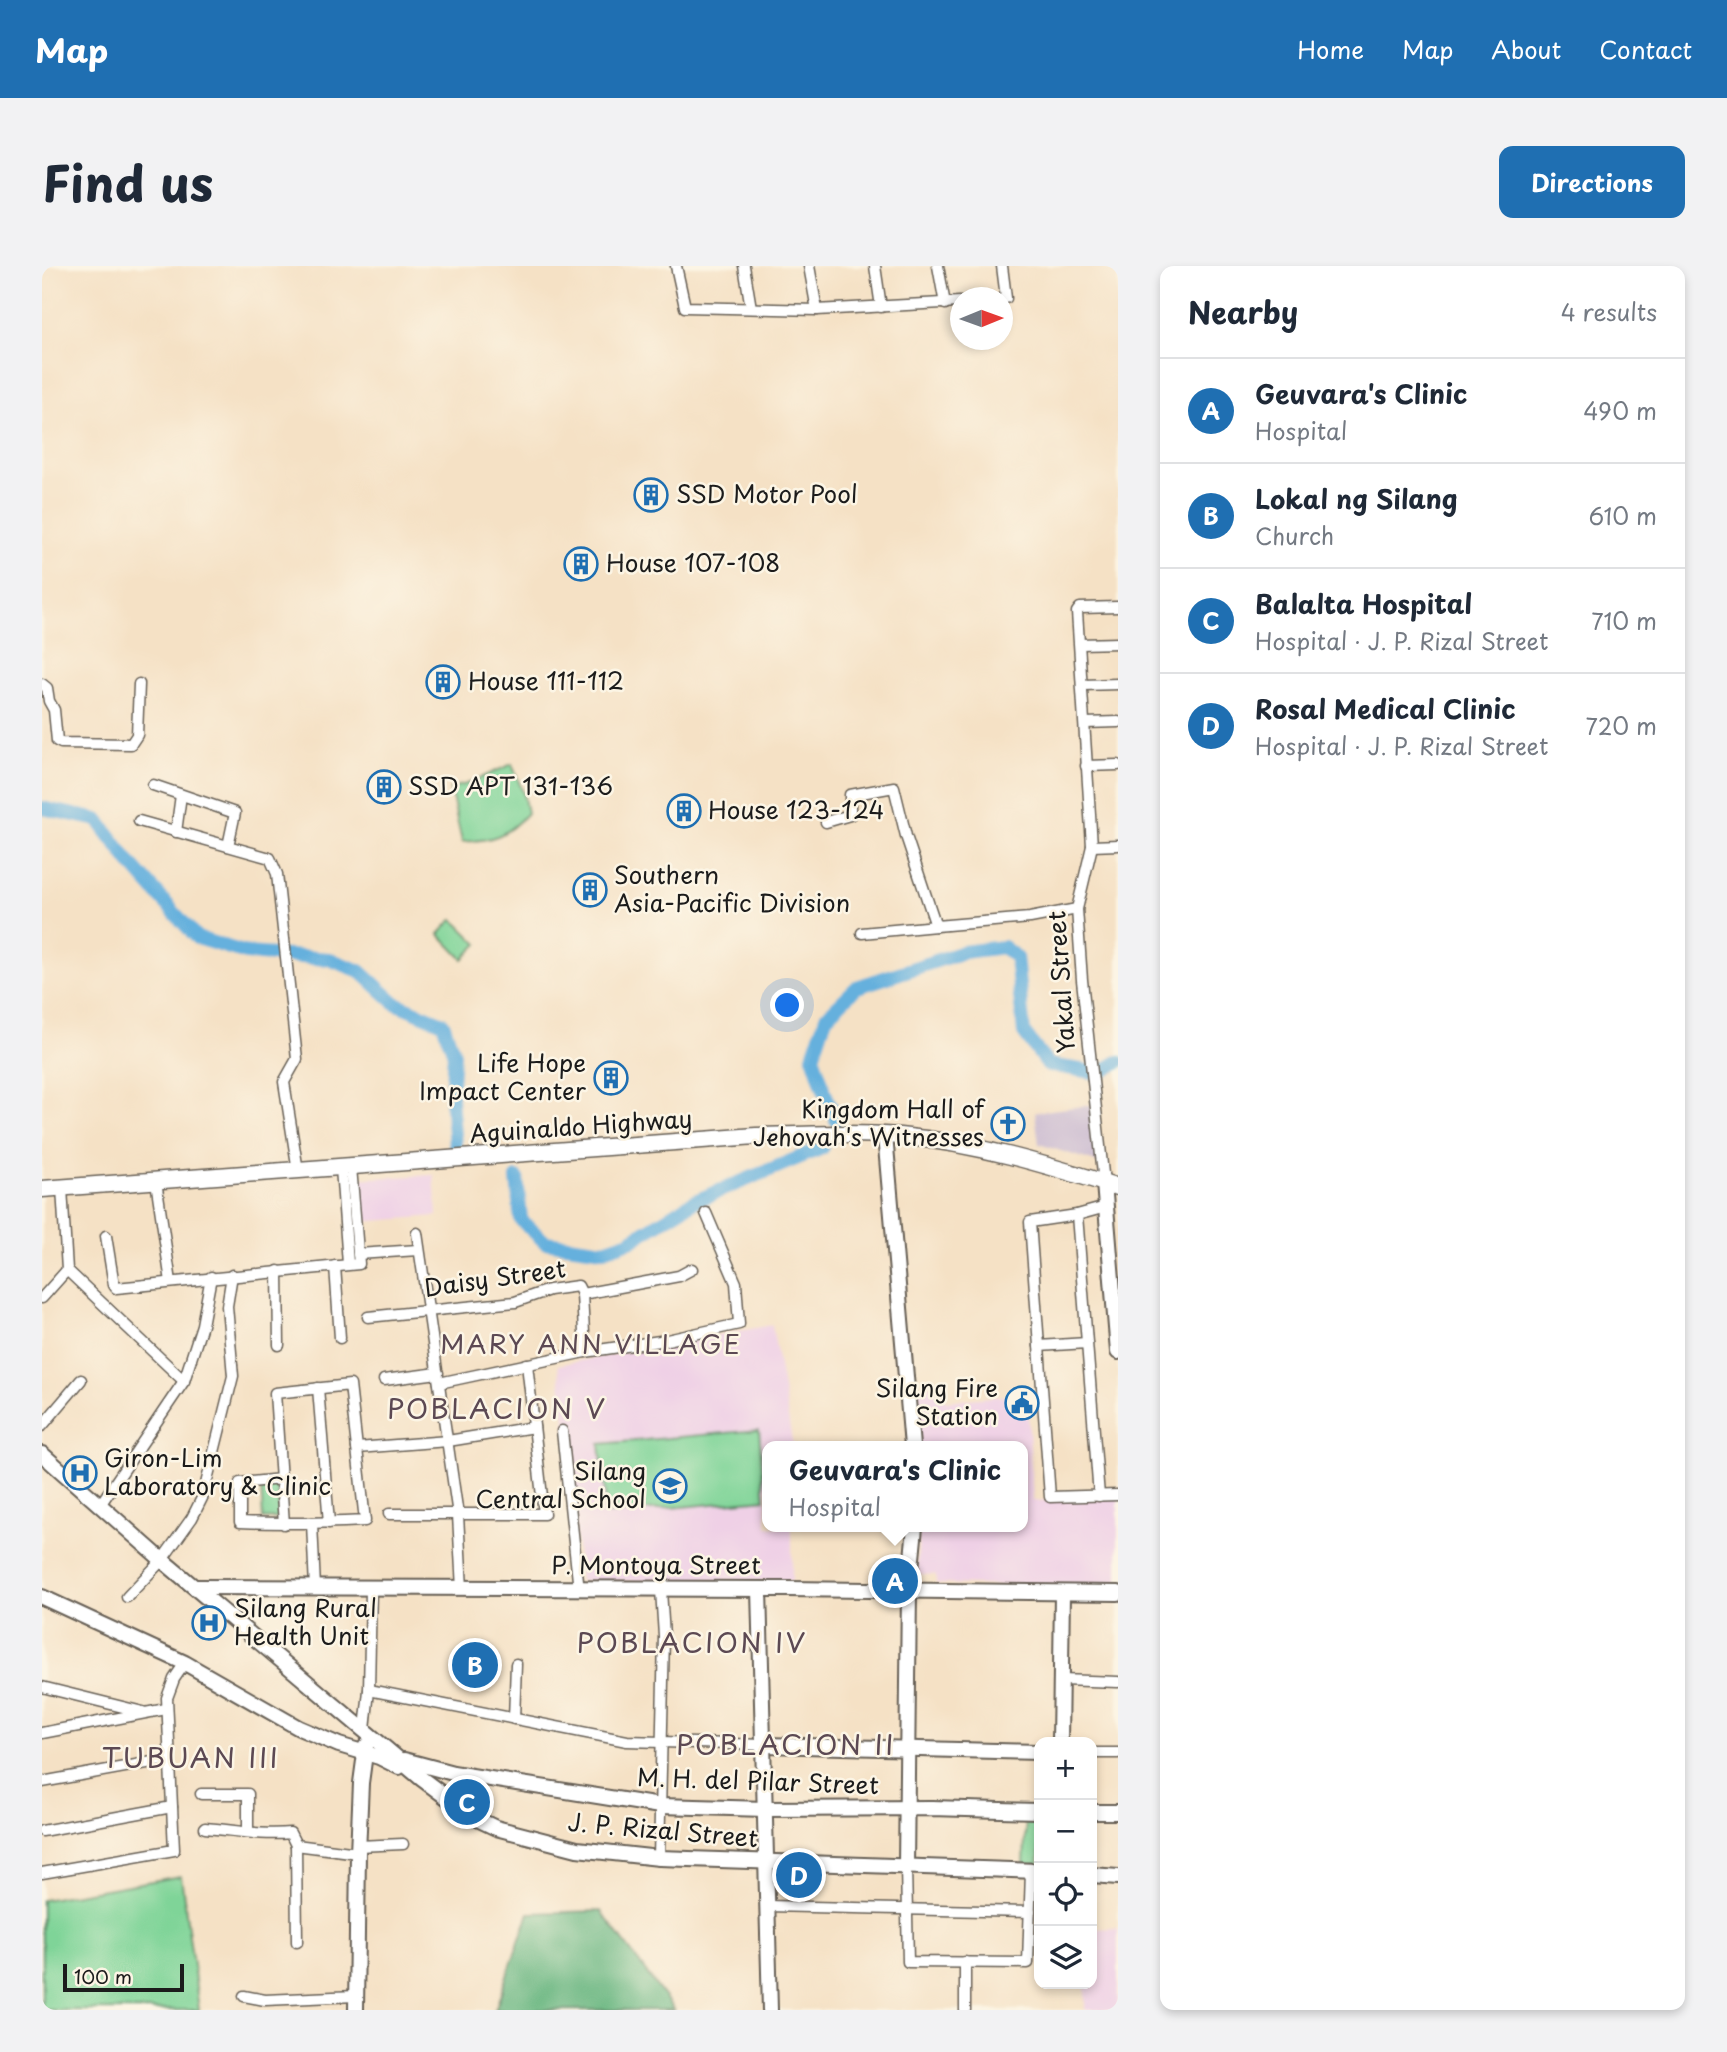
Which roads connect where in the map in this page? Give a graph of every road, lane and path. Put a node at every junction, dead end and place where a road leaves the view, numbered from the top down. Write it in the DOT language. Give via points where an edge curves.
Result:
graph roads {
  1 [pos="676,266"];
  2 [pos="744,266"];
  3 [pos="809,266"];
  4 [pos="875,266"];
  5 [pos="938,266"];
  6 [pos="1002,266"];
  7 [pos="1005,287"];
  8 [pos="950,303"];
  9 [pos="945,304"];
  10 [pos="881,307"];
  11 [pos="751,308"];
  12 [pos="817,310"];
  13 [pos="1118,607"];
  14 [pos="1118,643"];
  15 [pos="1080,644"];
  16 [pos="42,684"];
  17 [pos="139,684"];
  18 [pos="1118,684"];
  19 [pos="1083,685"];
  20 [pos="1118,722"];
  21 [pos="1085,723"];
  22 [pos="1118,765"];
  23 [pos="1086,766"];
  24 [pos="153,785"];
  25 [pos="181,795"];
  26 [pos="139,821"];
  27 [pos="826,822"];
  28 [pos="176,832"];
  29 [pos="1118,845"];
  30 [pos="228,846"];
  31 [pos="1092,846"];
  32 [pos="1077,909"];
  33 [pos="936,926"];
  34 [pos="862,933"];
  35 [pos="885,1135"];
  36 [pos="346,1168"];
  37 [pos="298,1171"];
  38 [pos="156,1181"];
  39 [pos="1111,1185"];
  40 [pos="62,1188"];
  41 [pos="42,1189"];
  42 [pos="1107,1207"];
  43 [pos="706,1213"];
  44 [pos="1077,1215"];
  45 [pos="417,1233"];
  46 [pos="106,1237"];
  47 [pos="418,1250"];
  48 [pos="358,1254"];
  49 [pos="348,1265"];
  50 [pos="335,1266"];
  51 [pos="692,1269"];
  52 [pos="67,1270"];
  53 [pos="278,1271"];
  54 [pos="232,1275"];
  55 [pos="211,1277"];
  56 [pos="171,1282"];
  57 [pos="582,1294"];
  58 [pos="42,1298"];
  59 [pos="428,1310"];
  60 [pos="368,1317"];
  61 [pos="340,1338"];
  62 [pos="1087,1343"];
  63 [pos="279,1346"];
  64 [pos="1039,1346"];
  65 [pos="585,1352"];
  66 [pos="1118,1352"];
  67 [pos="527,1364"];
  68 [pos="438,1378"];
  69 [pos="81,1380"];
  70 [pos="384,1380"];
  71 [pos="184,1381"];
  72 [pos="318,1388"];
  73 [pos="42,1426"];
  74 [pos="534,1427"];
  75 [pos="562,1431"];
  76 [pos="447,1441"];
  77 [pos="912,1441"];
  78 [pos="357,1448"];
  79 [pos="43,1457"];
  80 [pos="281,1479"];
  81 [pos="1118,1495"];
  82 [pos="1099,1496"];
  83 [pos="100,1505"];
  84 [pos="389,1514"];
  85 [pos="458,1515"];
  86 [pos="329,1523"];
  87 [pos="284,1524"];
  88 [pos="312,1524"];
  89 [pos="915,1532"];
  90 [pos="162,1560"];
  91 [pos="195,1587"];
  92 [pos="315,1588"];
  93 [pos="371,1589"];
  94 [pos="462,1589"];
  95 [pos="759,1589"];
  96 [pos="579,1590"];
  97 [pos="661,1590"];
  98 [pos="909,1590"];
  99 [pos="1062,1593"];
  100 [pos="1118,1593"];
  101 [pos="42,1597"];
  102 [pos="127,1597"];
  103 [pos="186,1663"];
  104 [pos="516,1664"];
  105 [pos="1061,1680"];
  106 [pos="1118,1682"];
  107 [pos="42,1687"];
  108 [pos="369,1690"];
  109 [pos="166,1709"];
  110 [pos="148,1713"];
  111 [pos="514,1718"];
  112 [pos="365,1730"];
  113 [pos="42,1733"];
  114 [pos="1060,1737"];
  115 [pos="663,1743"];
  116 [pos="765,1745"];
  117 [pos="372,1750"];
  118 [pos="907,1750"];
  119 [pos="1034,1752"];
  120 [pos="1097,1753"];
  121 [pos="1118,1753"];
  122 [pos="396,1757"];
  123 [pos="169,1759"];
  124 [pos="422,1779"];
  125 [pos="42,1782"];
  126 [pos="201,1794"];
  127 [pos="660,1805"];
  128 [pos="172,1807"];
  129 [pos="766,1809"];
  130 [pos="906,1809"];
  131 [pos="1034,1811"];
  132 [pos="1097,1812"];
  133 [pos="1118,1812"];
  134 [pos="205,1828"];
  135 [pos="42,1830"];
  136 [pos="248,1831"];
  137 [pos="403,1844"];
  138 [pos="296,1845"];
  139 [pos="358,1849"];
  140 [pos="659,1858"];
  141 [pos="768,1863"];
  142 [pos="906,1866"];
  143 [pos="1034,1871"];
  144 [pos="42,1872"];
  145 [pos="1097,1875"];
  146 [pos="1118,1877"];
  147 [pos="1034,1879"];
  148 [pos="768,1906"];
  149 [pos="906,1910"];
  150 [pos="1030,1912"];
  151 [pos="297,1942"];
  152 [pos="965,1962"];
  153 [pos="244,1996"];
  154 [pos="356,2003"];
  155 [pos="770,2010"];
  156 [pos="965,2010"];
  1 -- 11 [label="street" via="685,307"];
  2 -- 11 [label="street"];
  3 -- 12 [label="street"];
  4 -- 10 [label="street"];
  5 -- 9 [label="street"];
  6 -- 7 [label="street"];
  8 -- 9 [label="street"];
  9 -- 10 [label="street"];
  10 -- 12 [label="street"];
  11 -- 12 [label="street"];
  13 -- 15 [label="street, Yakal Street" via="1078,610"];
  14 -- 15 [label="street"];
  15 -- 19 [label="street, Yakal Street"];
  16 -- 17 [label="street" via="54,710 57,741 131,744 137,735"];
  18 -- 19 [label="street"];
  19 -- 21 [label="street, Yakal Street"];
  20 -- 21 [label="street"];
  21 -- 23 [label="street, Yakal Street"];
  22 -- 23 [label="street"];
  23 -- 31 [label="street, Yakal Street"];
  24 -- 25 [label="street"];
  25 -- 28 [label="street"];
  25 -- 30 [label="street" via="234,813"];
  26 -- 28 [label="street"];
  27 -- 33 [label="street" via="850,815 850,795 894,787"];
  28 -- 30 [label="street"];
  29 -- 31 [label="street"];
  30 -- 37 [label="street" via="270,858 276,874 297,1059 284,1082"];
  31 -- 32 [label="street, Yakal Street"];
  32 -- 33 [label="street"];
  32 -- 39 [label="street, Yakal Street" via="1095,1102"];
  33 -- 34 [label="street"];
  35 -- 36 [label="main road, Aguinaldo Highway" via="756,1136"];
  35 -- 39 [label="main road, Aguinaldo Highway" via="991,1151"];
  35 -- 77 [label="street"];
  36 -- 37 [label="main road, Aguinaldo Highway"];
  36 -- 48 [label="street"];
  36 -- 49 [label="street"];
  37 -- 38 [label="main road, Aguinaldo Highway"];
  38 -- 40 [label="main road, Aguinaldo Highway"];
  38 -- 56 [label="street"];
  39 -- 42 [label="street, Yakal Street"];
  40 -- 41 [label="main road, Aguinaldo Highway"];
  40 -- 52 [label="street"];
  42 -- 44 [label="street"];
  42 -- 66 [label="street, Yakal Street"];
  43 -- 65 [label="street" via="736,1283 738,1324"];
  44 -- 62 [label="street"];
  44 -- 64 [label="street" via="1030,1222"];
  45 -- 47 [label="street"];
  46 -- 56 [label="street" via="116,1287"];
  47 -- 48 [label="street"];
  47 -- 59 [label="street"];
  48 -- 49 [label="street" via="359,1264"];
  49 -- 50 [label="street"];
  50 -- 53 [label="street"];
  50 -- 61 [label="street"];
  51 -- 57 [label="street, Daisy Street" via="679,1276"];
  52 -- 58 [label="street"];
  52 -- 71 [label="street"];
  53 -- 54 [label="street"];
  53 -- 63 [label="street"];
  54 -- 55 [label="street"];
  54 -- 90 [label="street" via="228,1306 231,1387 200,1505"];
  55 -- 56 [label="street"];
  55 -- 71 [label="street"];
  57 -- 59 [label="street, Daisy Street" via="578,1286 568,1286 515,1302"];
  57 -- 65 [label="street, Daisy Street"];
  59 -- 60 [label="street, Daisy Street"];
  59 -- 68 [label="street"];
  62 -- 64 [label="street"];
  62 -- 82 [label="street"];
  64 -- 82 [label="street" via="1050,1497"];
  65 -- 67 [label="street"];
  67 -- 68 [label="street"];
  67 -- 74 [label="street"];
  68 -- 70 [label="street"];
  68 -- 76 [label="street"];
  69 -- 73 [label="street"];
  71 -- 83 [label="street"];
  72 -- 78 [label="street" via="350,1385"];
  72 -- 80 [label="street" via="275,1393"];
  72 -- 86 [label="street"];
  74 -- 76 [label="street"];
  74 -- 85 [label="street" via="544,1514"];
  75 -- 96 [label="street"];
  76 -- 78 [label="street"];
  76 -- 85 [label="street"];
  78 -- 86 [label="street" via="365,1521"];
  79 -- 83 [label="street, J. P. Rizal Street"];
  80 -- 87 [label="street"];
  80 -- 87 [label="street" via="240,1483 240,1522"];
  81 -- 82 [label="street"];
  83 -- 90 [label="street, J. P. Rizal Street"];
  84 -- 85 [label="street"];
  85 -- 94 [label="street"];
  86 -- 88 [label="street"];
  87 -- 88 [label="street"];
  88 -- 92 [label="street"];
  89 -- 98 [label="street"];
  90 -- 91 [label="street, J. P. Rizal Street"];
  90 -- 102 [label="street"];
  91 -- 92 [label="street, P. Montoya Street"];
  91 -- 112 [label="street, J. P. Rizal Street"];
  92 -- 93 [label="street, P. Montoya Street"];
  93 -- 94 [label="street, P. Montoya Street"];
  93 -- 108 [label="street"];
  94 -- 96 [label="street, P. Montoya Street"];
  95 -- 97 [label="street, P. Montoya Street"];
  95 -- 98 [label="street, P. Montoya Street"];
  95 -- 116 [label="street"];
  96 -- 97 [label="street, P. Montoya Street"];
  97 -- 115 [label="street"];
  98 -- 99 [label="street, P. Montoya Street"];
  98 -- 118 [label="street"];
  99 -- 100 [label="street, P. Montoya Street"];
  99 -- 105 [label="street"];
  101 -- 103 [label="street"];
  103 -- 109 [label="street" via="170,1688"];
  103 -- 117 [label="street" via="299,1728 339,1745"];
  104 -- 111 [label="street"];
  105 -- 106 [label="street"];
  105 -- 114 [label="street"];
  107 -- 110 [label="street"];
  108 -- 111 [label="street"];
  108 -- 112 [label="street"];
  109 -- 110 [label="street"];
  109 -- 123 [label="street"];
  110 -- 113 [label="street"];
  111 -- 115 [label="street" via="627,1741"];
  112 -- 117 [label="street, J. P. Rizal Street"];
  115 -- 116 [label="street"];
  115 -- 127 [label="street"];
  116 -- 118 [label="street"];
  116 -- 129 [label="street"];
  117 -- 122 [label="street, J. P. Rizal Street"];
  117 -- 124 [label="street"];
  117 -- 139 [label="street" via="362,1769"];
  118 -- 119 [label="street"];
  118 -- 130 [label="street"];
  120 -- 121 [label="street"];
  122 -- 124 [label="street, J. P. Rizal Street"];
  122 -- 127 [label="street, M. H. del Pilar Street" via="453,1773"];
  123 -- 125 [label="street"];
  123 -- 128 [label="street"];
  124 -- 140 [label="street, J. P. Rizal Street" via="473,1817 496,1828 577,1849"];
  126 -- 136 [label="street" via="248,1794"];
  127 -- 129 [label="street, M. H. del Pilar Street"];
  127 -- 140 [label="street"];
  128 -- 135 [label="street"];
  128 -- 144 [label="street" via="174,1850"];
  129 -- 130 [label="street, M. H. del Pilar Street"];
  129 -- 141 [label="street"];
  130 -- 131 [label="street, M. H. del Pilar Street"];
  130 -- 142 [label="street"];
  132 -- 133 [label="street"];
  134 -- 136 [label="street"];
  136 -- 138 [label="street" via="290,1833"];
  137 -- 139 [label="street"];
  138 -- 139 [label="street"];
  138 -- 151 [label="street"];
  139 -- 154 [label="street"];
  140 -- 141 [label="street, J. P. Rizal Street"];
  141 -- 142 [label="street, J. P. Rizal Street"];
  141 -- 148 [label="street"];
  142 -- 143 [label="street, J. P. Rizal Street"];
  142 -- 149 [label="street"];
  145 -- 146 [label="street"];
  147 -- 150 [label="street"];
  148 -- 149 [label="street"];
  148 -- 155 [label="street"];
  149 -- 150 [label="street"];
  149 -- 152 [label="street" via="908,1962"];
  150 -- 152 [label="street" via="1028,1963"];
  152 -- 156 [label="street"];
  153 -- 154 [label="street"];
}
